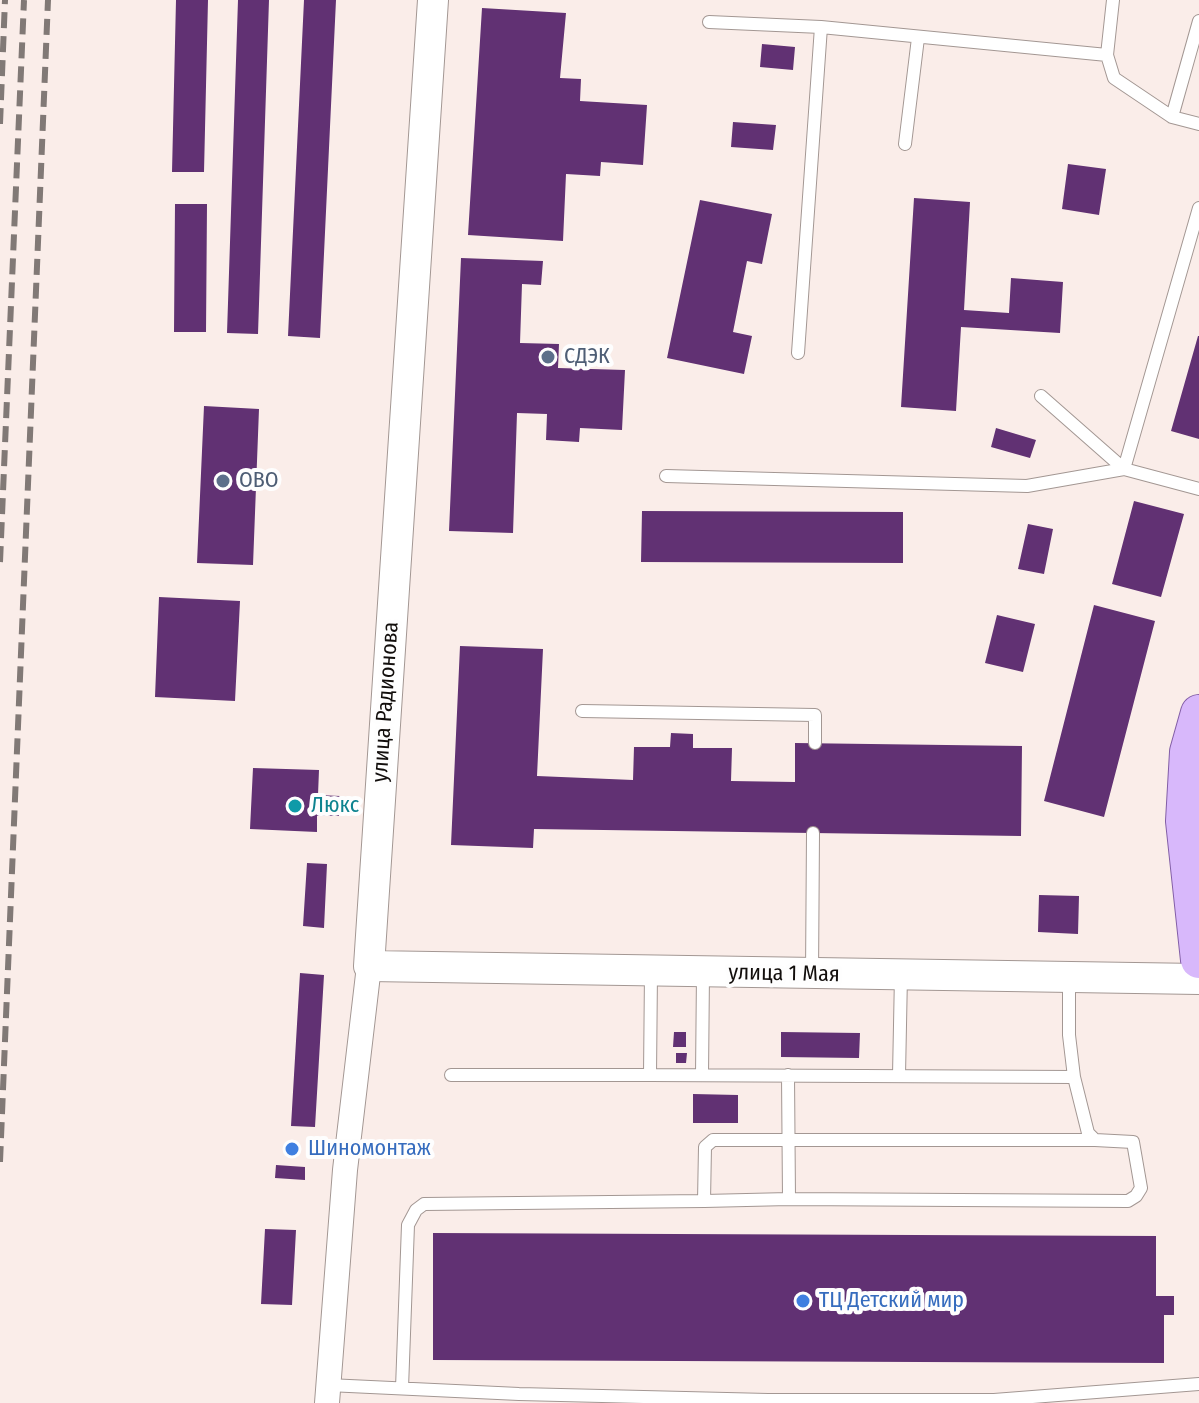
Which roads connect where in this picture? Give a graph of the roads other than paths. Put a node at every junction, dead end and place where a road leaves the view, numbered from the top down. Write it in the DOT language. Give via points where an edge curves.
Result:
graph roads {
  1 [pos="433,0"];
  2 [pos="1113,0"];
  3 [pos="1199,21"];
  4 [pos="709,22"];
  5 [pos="821,27"];
  6 [pos="918,38"];
  7 [pos="1107,55"];
  8 [pos="1172,117"];
  9 [pos="1199,124"];
  10 [pos="905,144"];
  11 [pos="1199,208"];
  12 [pos="798,353"];
  13 [pos="1041,396"];
  14 [pos="1124,469"];
  15 [pos="666,476"];
  16 [pos="1199,489"];
  17 [pos="582,711"];
  18 [pos="1199,713"];
  19 [pos="815,743"];
  20 [pos="1194,753"];
  21 [pos="813,833"];
  22 [pos="1199,960"];
  23 [pos="369,966"];
  24 [pos="651,972"];
  25 [pos="703,973"];
  26 [pos="812,974"];
  27 [pos="901,975"];
  28 [pos="1069,977"];
  29 [pos="1199,979"];
  30 [pos="451,1075"];
  31 [pos="650,1075"];
  32 [pos="702,1075"];
  33 [pos="788,1075"];
  34 [pos="899,1075"];
  35 [pos="1074,1077"];
  36 [pos="788,1140"];
  37 [pos="1095,1140"];
  38 [pos="789,1199"];
  39 [pos="704,1201"];
  40 [pos="1199,1384"];
  41 [pos="402,1388"];
  42 [pos="328,1394"];
  43 [pos="519,1398"];
  44 [pos="1090,1398"];
  1 -- 23 [label="street, улица Радионова"];
  2 -- 7 [label="lane"];
  3 -- 8 [label="lane"];
  4 -- 5 [label="lane"];
  5 -- 6 [label="lane"];
  5 -- 12 [label="lane"];
  6 -- 7 [label="lane"];
  6 -- 10 [label="lane"];
  7 -- 8 [label="lane" via="1114,78"];
  8 -- 9 [label="lane"];
  11 -- 14 [label="lane"];
  13 -- 14 [label="lane"];
  14 -- 15 [label="lane" via="1027,486"];
  14 -- 16 [label="lane"];
  17 -- 19 [label="lane" via="815,715"];
  18 -- 20 [label="main road"];
  20 -- 22 [label="main road" via="1184,821"];
  21 -- 26 [label="lane"];
  23 -- 24 [label="street, улица 1 Мая"];
  23 -- 42 [label="street, улица Радионова" via="345,1170"];
  24 -- 25 [label="street, улица 1 Мая"];
  24 -- 31 [label="lane"];
  25 -- 26 [label="street, улица 1 Мая"];
  25 -- 32 [label="lane"];
  26 -- 27 [label="street, улица 1 Мая"];
  27 -- 28 [label="street, улица 1 Мая"];
  27 -- 34 [label="lane"];
  28 -- 29 [label="street, улица 1 Мая"];
  28 -- 35 [label="lane"];
  30 -- 31 [label="lane"];
  31 -- 32 [label="lane"];
  32 -- 33 [label="lane"];
  33 -- 34 [label="lane"];
  33 -- 36 [label="lane"];
  34 -- 35 [label="lane"];
  35 -- 37 [label="lane" via="1088,1133"];
  36 -- 37 [label="lane"];
  36 -- 38 [label="lane"];
  36 -- 39 [label="lane" via="713,1140 705,1147"];
  37 -- 38 [label="lane" via="1133,1142 1141,1188 1136,1196 1128,1201"];
  38 -- 39 [label="lane"];
  39 -- 41 [label="lane" via="424,1204 408,1225"];
  40 -- 44 [label="lane"];
  41 -- 42 [label="lane"];
  41 -- 43 [label="lane"];
  43 -- 44 [label="lane"];
}
